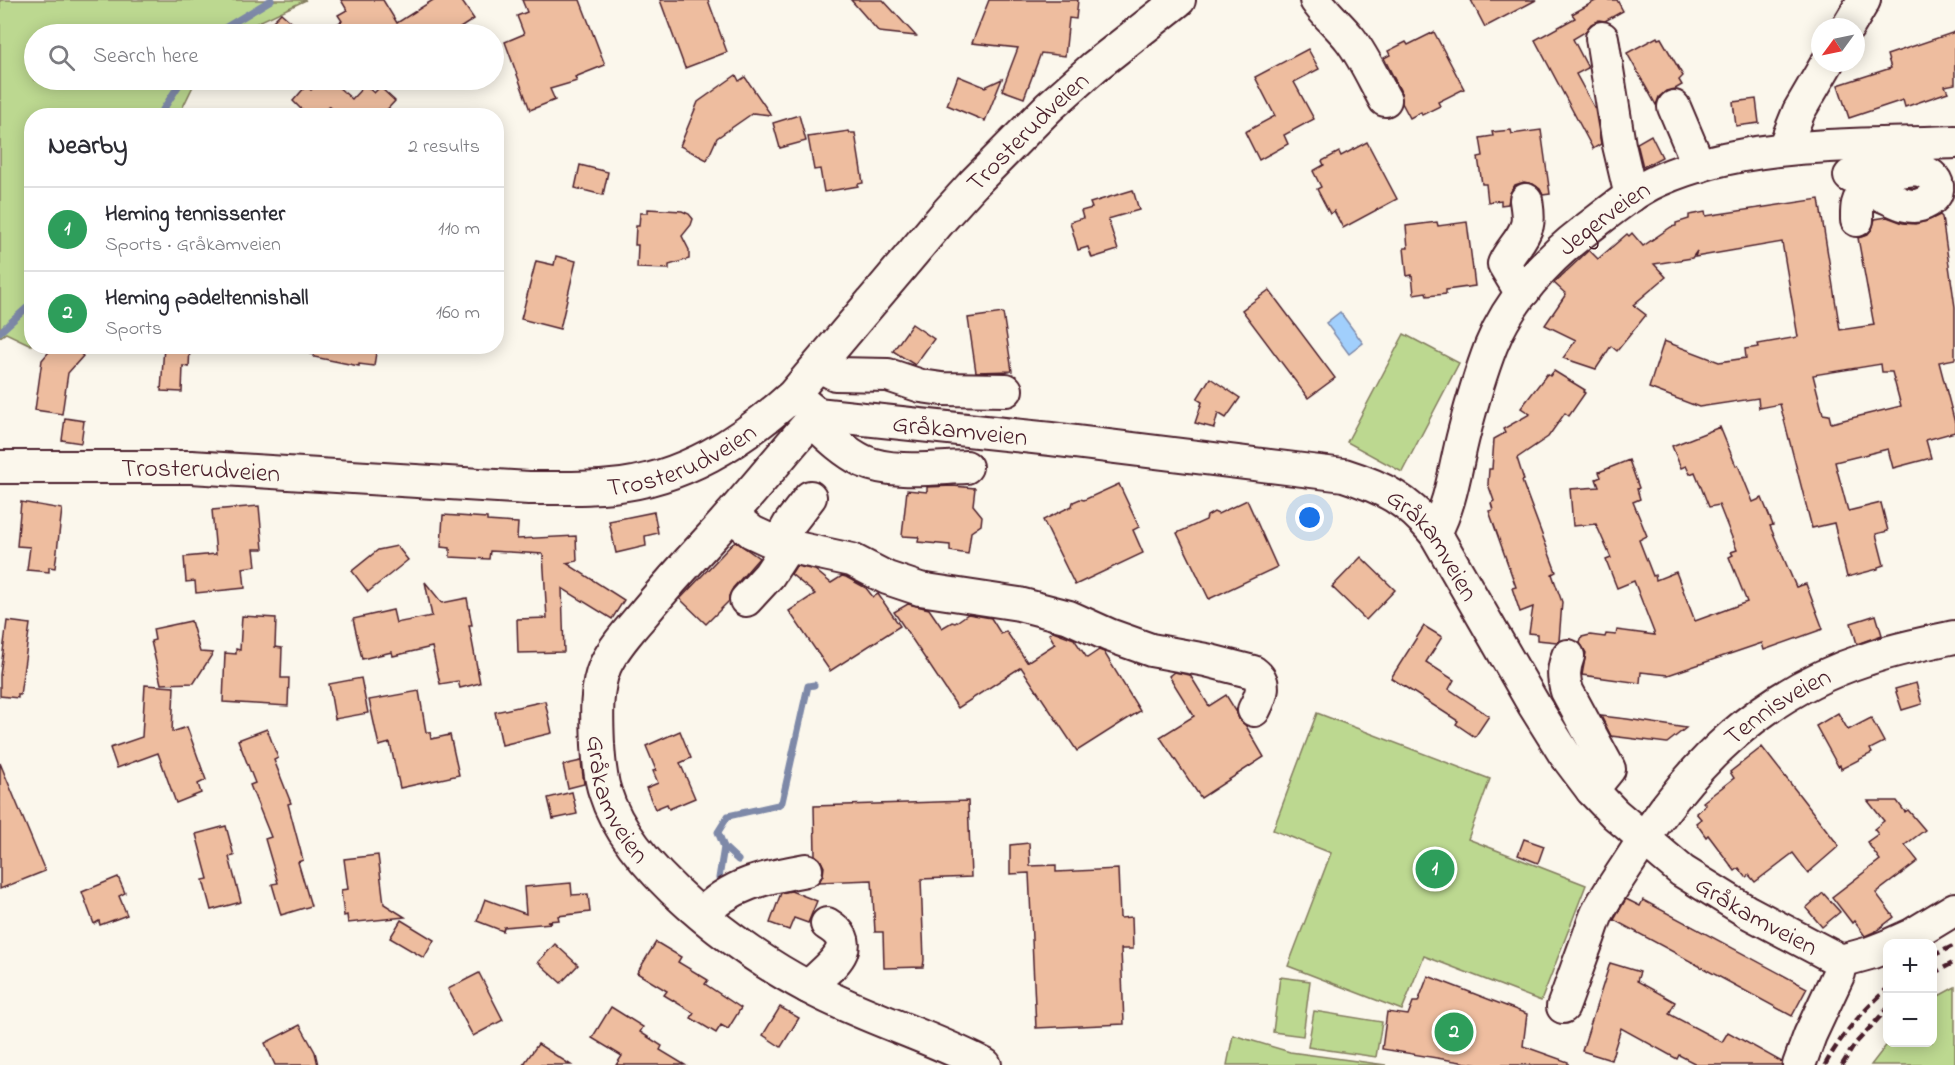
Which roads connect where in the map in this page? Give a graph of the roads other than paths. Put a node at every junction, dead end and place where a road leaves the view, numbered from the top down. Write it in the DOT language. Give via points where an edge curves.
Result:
graph roads {
  1 [pos="1179,0"];
  2 [pos="1316,0"];
  3 [pos="1864,0"];
  4 [pos="1853,18"];
  5 [pos="1602,38"];
  6 [pos="1822,72"];
  7 [pos="1385,100"];
  8 [pos="1674,107"];
  9 [pos="1955,142"];
  10 [pos="1784,148"];
  11 [pos="1869,165"];
  12 [pos="1699,166"];
  13 [pos="1631,196"];
  14 [pos="1526,200"];
  15 [pos="1857,220"];
  16 [pos="1524,291"];
  17 [pos="819,366"];
  18 [pos="1006,390"];
  19 [pos="807,410"];
  20 [pos="0,467"];
  21 [pos="966,467"];
  22 [pos="810,497"];
  23 [pos="731,515"];
  24 [pos="1435,533"];
  25 [pos="783,545"];
  26 [pos="746,600"];
  27 [pos="1955,637"];
  28 [pos="1568,656"];
  29 [pos="1254,710"];
  30 [pos="1592,790"];
  31 [pos="1642,839"];
  32 [pos="806,870"];
  33 [pos="1955,909"];
  34 [pos="702,915"];
  35 [pos="827,924"];
  36 [pos="1903,939"];
  37 [pos="1883,948"];
  38 [pos="1841,961"];
  39 [pos="808,987"];
  40 [pos="1563,1007"];
  41 [pos="985,1065"];
  42 [pos="1799,1065"];
  1 -- 17 [label="street, Trosterudveien" via="1094,67 1026,130 944,216"];
  2 -- 7 [label="street" via="1349,37"];
  3 -- 4 [label="street"];
  5 -- 13 [label="street"];
  6 -- 10 [label="street" via="1799,111"];
  8 -- 12 [label="street"];
  9 -- 11 [label="street, Jegerveien"];
  10 -- 11 [label="street, Jegerveien"];
  10 -- 12 [label="street, Jegerveien"];
  11 -- 15 [label="street" via="1926,171 1937,187 1928,201 1912,206 1877,194 1865,195 1857,207"];
  12 -- 13 [label="street, Jegerveien" via="1657,180"];
  13 -- 16 [label="street, Jegerveien" via="1568,243"];
  14 -- 16 [label="street" via="1527,226 1504,264"];
  16 -- 24 [label="street, Jegerveien" via="1491,345 1464,432 1450,500"];
  17 -- 18 [label="street" via="835,374 888,375 942,389"];
  17 -- 19 [label="street, Trosterudveien"];
  19 -- 20 [label="street, Trosterudveien" via="766,420 731,445 673,472 642,481 578,489 191,467"];
  19 -- 21 [label="street" via="836,444 879,467"];
  19 -- 23 [label="street, Gråkamveien"];
  19 -- 24 [label="street, Gråkamveien" via="1344,475 1398,498"];
  22 -- 25 [label="street" via="790,523"];
  23 -- 25 [label="street" via="752,532"];
  23 -- 34 [label="street, Gråkamveien" via="613,653 605,667 598,702 599,764 616,817 650,866"];
  24 -- 30 [label="street, Gråkamveien" via="1534,705"];
  25 -- 26 [label="street" via="769,575"];
  25 -- 29 [label="street" via="852,560 920,589 1019,604 1069,617 1144,648 1253,672 1263,684"];
  27 -- 31 [label="street, Tennisveien" via="1835,671 1764,709 1711,753"];
  28 -- 30 [label="street" via="1564,667 1567,692 1609,769"];
  30 -- 31 [label="street, Gråkamveien"];
  31 -- 38 [label="street, Gråkamveien" via="1707,888"];
  31 -- 40 [label="street, Tennisveien" via="1597,915"];
  32 -- 34 [label="street" via="751,882 719,898"];
  33 -- 36 [label="street"];
  34 -- 39 [label="street, Gråkamveien"];
  35 -- 39 [label="street" via="841,935 843,950"];
  37 -- 38 [label="street, Gråkamveien"];
  38 -- 42 [label="street"];
  39 -- 41 [label="street, Gråkamveien"];
}
